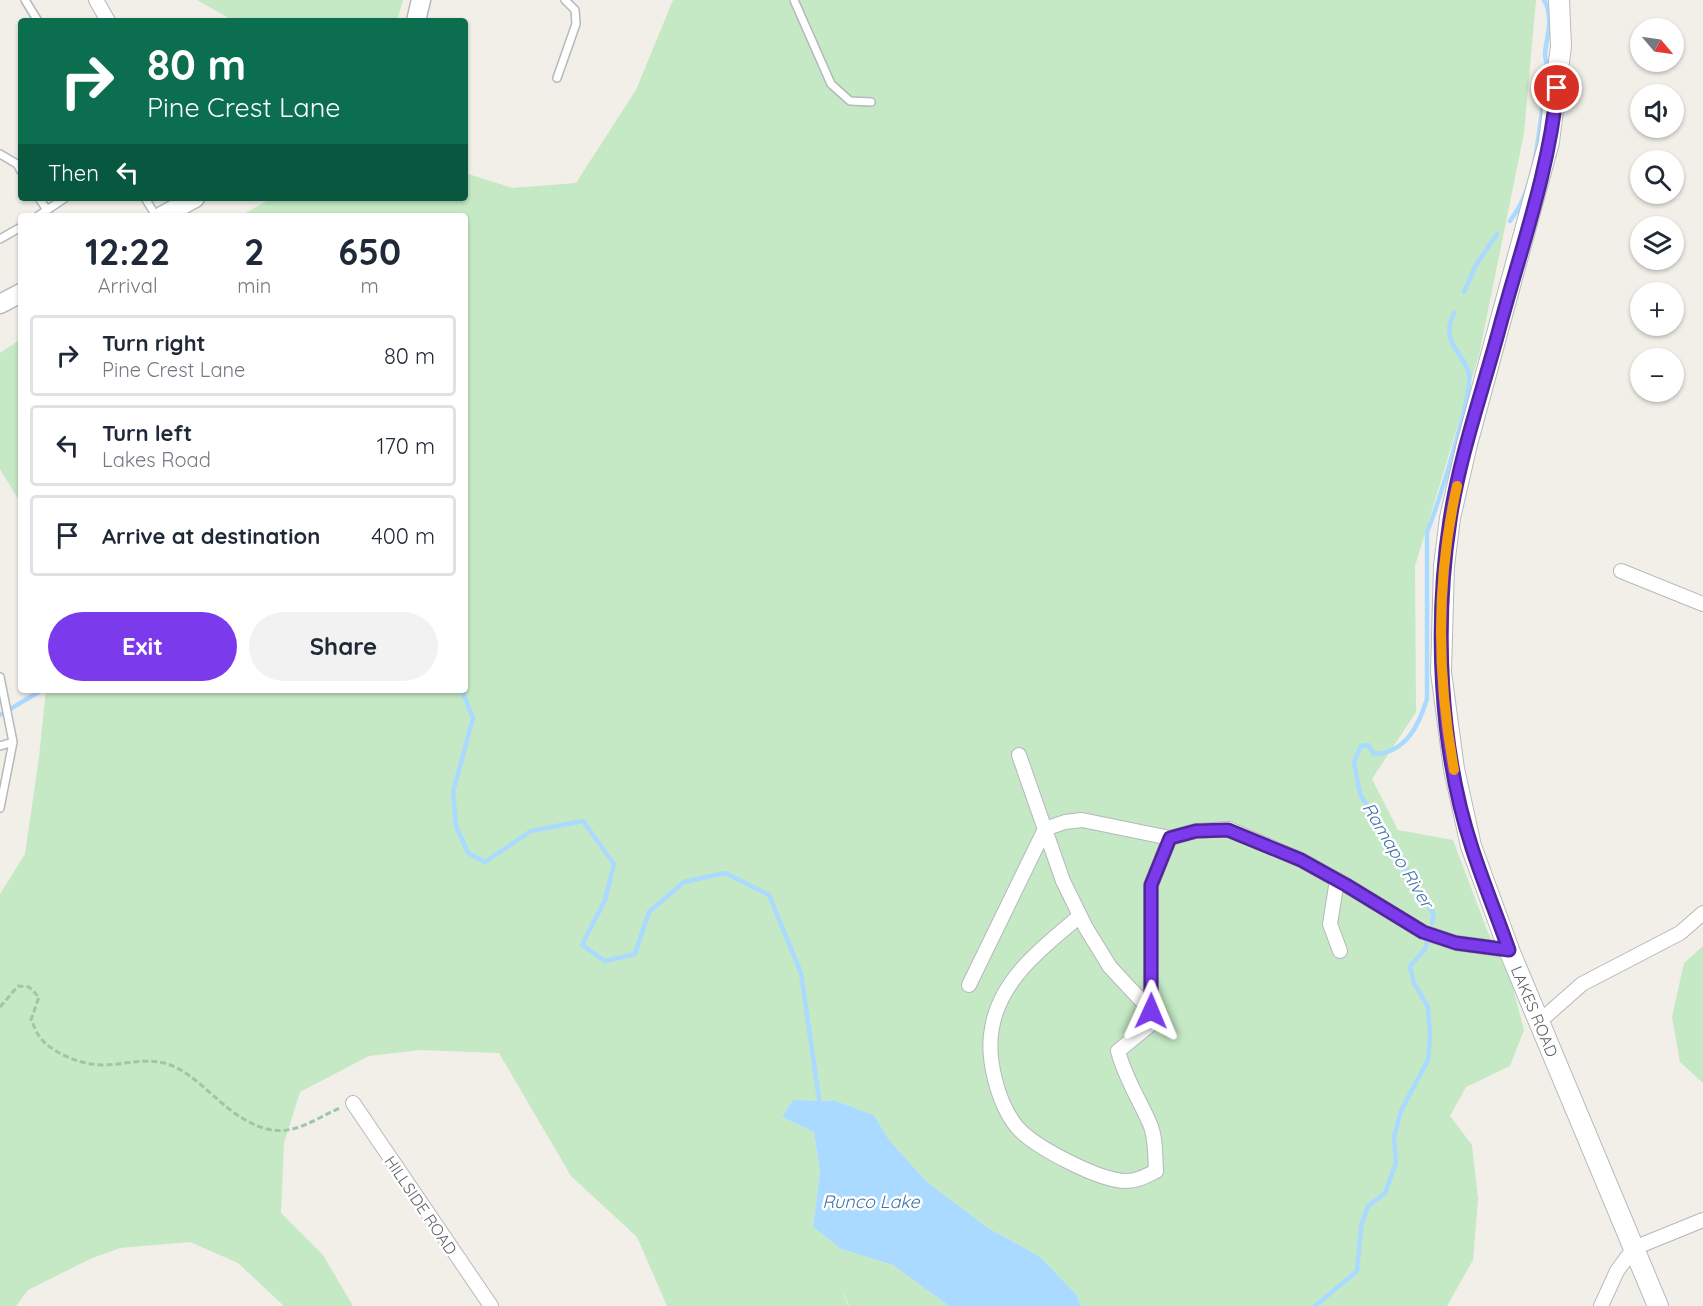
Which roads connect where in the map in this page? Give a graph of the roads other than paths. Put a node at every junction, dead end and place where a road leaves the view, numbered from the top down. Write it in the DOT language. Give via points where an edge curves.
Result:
graph roads {
  1 [pos="25,0"];
  2 [pos="96,0"];
  3 [pos="421,0"];
  4 [pos="565,0"];
  5 [pos="794,0"];
  6 [pos="1559,0"];
  7 [pos="36,18"];
  8 [pos="106,18"];
  9 [pos="417,18"];
  10 [pos="557,78"];
  11 [pos="871,102"];
  12 [pos="0,154"];
  13 [pos="18,166"];
  14 [pos="41,201"];
  15 [pos="60,201"];
  16 [pos="190,201"];
  17 [pos="47,210"];
  18 [pos="42,213"];
  19 [pos="168,213"];
  20 [pos="18,228"];
  21 [pos="0,239"];
  22 [pos="1621,572"];
  23 [pos="1703,604"];
  24 [pos="0,677"];
  25 [pos="13,742"];
  26 [pos="0,746"];
  27 [pos="1019,755"];
  28 [pos="0,808"];
  29 [pos="1045,830"];
  30 [pos="1170,838"];
  31 [pos="1337,880"];
  32 [pos="1703,913"];
  33 [pos="1080,916"];
  34 [pos="1509,950"];
  35 [pos="1340,951"];
  36 [pos="969,985"];
  37 [pos="1151,1011"];
  38 [pos="1539,1022"];
  39 [pos="353,1103"];
  40 [pos="1703,1220"];
  41 [pos="1634,1248"];
  42 [pos="491,1306"];
  43 [pos="1601,1306"];
  44 [pos="1658,1306"];
  1 -- 7 [label="lane"];
  2 -- 8 [label="street"];
  3 -- 9 [label="street"];
  4 -- 10 [label="lane" via="575,10 576,24"];
  5 -- 11 [label="lane" via="831,84 850,101"];
  6 -- 34 [label="main road, LAKES ROAD" via="1561,46 1549,142 1467,444 1444,566 1441,672 1454,769 1471,846"];
  12 -- 13 [label="lane"];
  14 -- 17 [label="lane"];
  15 -- 17 [label="lane"];
  16 -- 19 [label="street"];
  17 -- 18 [label="lane"];
  20 -- 21 [label="lane"];
  22 -- 23 [label="street"];
  24 -- 25 [label="lane"];
  25 -- 26 [label="lane"];
  25 -- 28 [label="lane"];
  27 -- 29 [label="street"];
  29 -- 30 [label="street" via="1082,820"];
  29 -- 33 [label="street"];
  29 -- 36 [label="street"];
  30 -- 31 [label="street" via="1196,831 1228,830 1258,840"];
  30 -- 37 [label="street" via="1151,885"];
  31 -- 34 [label="street" via="1423,932 1456,943"];
  31 -- 35 [label="street" via="1330,924"];
  32 -- 38 [label="street" via="1680,933 1582,984"];
  33 -- 37 [label="street" via="1110,967"];
  33 -- 37 [label="street" via="1027,964 996,1012 991,1050 994,1072 1004,1106 1018,1128 1067,1161 1099,1176 1138,1180 1156,1171 1151,1126 1123,1072 1118,1051 1151,1024"];
  34 -- 38 [label="main road, LAKES ROAD"];
  38 -- 41 [label="main road, LAKES ROAD"];
  39 -- 42 [label="street, HILLSIDE ROAD"];
  40 -- 41 [label="street"];
  41 -- 43 [label="street" via="1617,1271"];
  41 -- 44 [label="main road, LAKES ROAD"];
}
